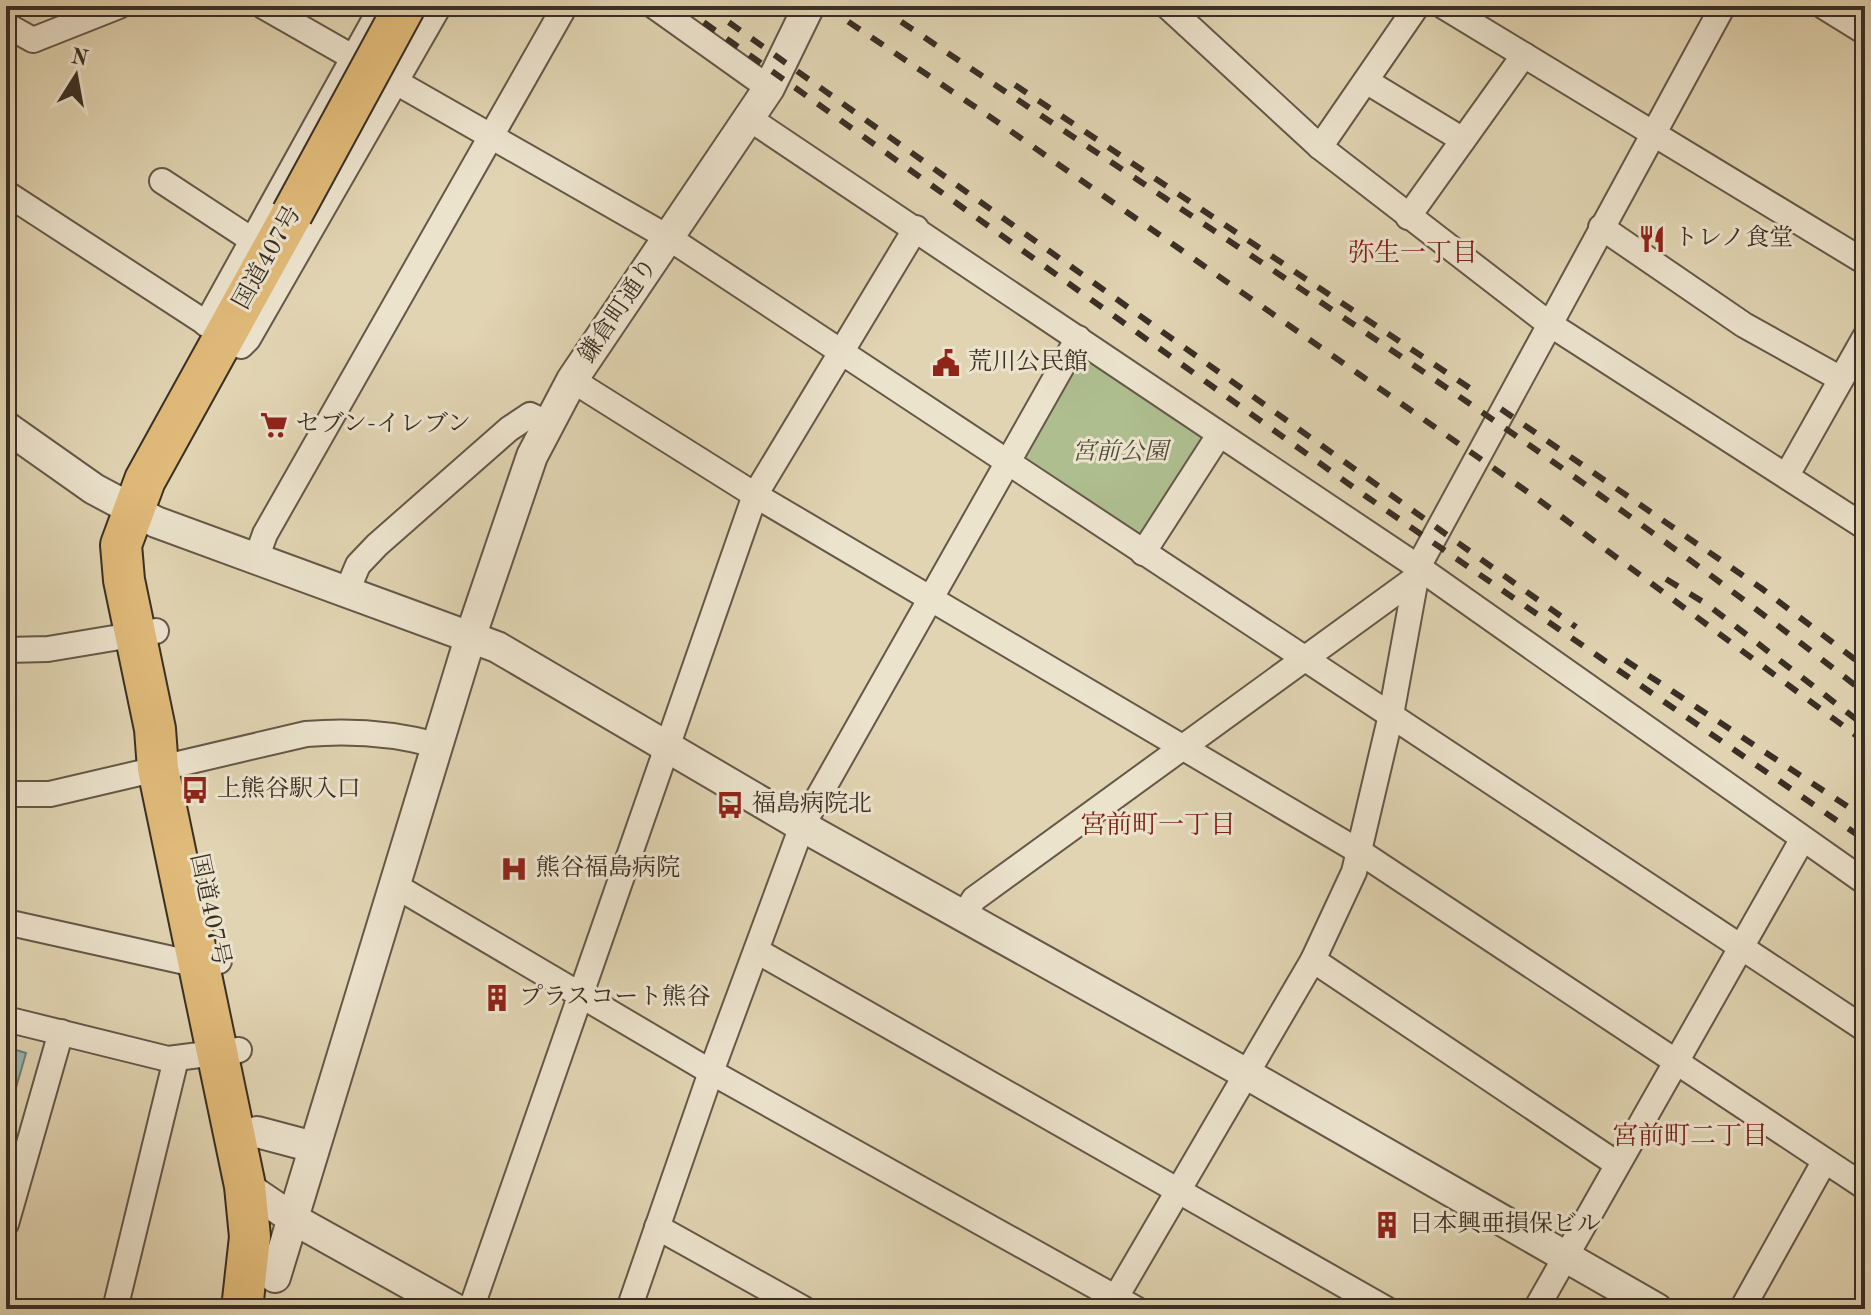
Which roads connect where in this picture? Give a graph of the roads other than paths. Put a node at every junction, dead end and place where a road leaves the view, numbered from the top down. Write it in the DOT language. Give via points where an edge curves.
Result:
graph roads {
  1 [pos="119,6"];
  2 [pos="382,6"];
  3 [pos="405,6"];
  4 [pos="439,6"];
  5 [pos="565,6"];
  6 [pos="654,6"];
  7 [pos="809,6"];
  8 [pos="1417,6"];
  9 [pos="1443,6"];
  10 [pos="1723,6"];
  11 [pos="1823,6"];
  12 [pos="268,7"];
  13 [pos="1179,10"];
  14 [pos="6,25"];
  15 [pos="1865,32"];
  16 [pos="1524,55"];
  17 [pos="354,56"];
  18 [pos="396,81"];
  19 [pos="1366,81"];
  20 [pos="769,88"];
  21 [pos="750,119"];
  22 [pos="491,135"];
  23 [pos="1655,136"];
  24 [pos="1463,140"];
  25 [pos="1320,147"];
  26 [pos="162,181"];
  27 [pos="6,193"];
  28 [pos="1408,217"];
  29 [pos="1601,227"];
  30 [pos="916,228"];
  31 [pos="669,238"];
  32 [pos="252,240"];
  33 [pos="1865,262"];
  34 [pos="1548,323"];
  35 [pos="215,330"];
  36 [pos="1865,337"];
  37 [pos="1078,338"];
  38 [pos="842,350"];
  39 [pos="1841,379"];
  40 [pos="572,380"];
  41 [pos="547,423"];
  42 [pos="6,427"];
  43 [pos="1219,435"];
  44 [pos="1007,464"];
  45 [pos="1787,475"];
  46 [pos="755,495"];
  47 [pos="134,511"];
  48 [pos="1865,527"];
  49 [pos="1143,553"];
  50 [pos="256,559"];
  51 [pos="1416,574"];
  52 [pos="347,591"];
  53 [pos="932,598"];
  54 [pos="145,632"];
  55 [pos="471,635"];
  56 [pos="6,650"];
  57 [pos="1304,659"];
  58 [pos="1391,715"];
  59 [pos="437,745"];
  60 [pos="667,748"];
  61 [pos="1184,748"];
  62 [pos="168,766"];
  63 [pos="6,794"];
  64 [pos="802,826"];
  65 [pos="1802,840"];
  66 [pos="1360,852"];
  67 [pos="1865,882"];
  68 [pos="394,885"];
  69 [pos="963,917"];
  70 [pos="6,922"];
  71 [pos="1740,948"];
  72 [pos="757,951"];
  73 [pos="1313,960"];
  74 [pos="209,963"];
  75 [pos="582,992"];
  76 [pos="6,1019"];
  77 [pos="1865,1029"];
  78 [pos="61,1032"];
  79 [pos="228,1052"];
  80 [pos="176,1059"];
  81 [pos="1675,1064"];
  82 [pos="711,1072"];
  83 [pos="1245,1073"];
  84 [pos="257,1132"];
  85 [pos="313,1133"];
  86 [pos="1824,1162"];
  87 [pos="1617,1164"];
  88 [pos="1865,1187"];
  89 [pos="1177,1189"];
  90 [pos="6,1224"];
  91 [pos="657,1227"];
  92 [pos="271,1246"];
  93 [pos="1568,1259"];
  94 [pos="1120,1305"];
  95 [pos="115,1309"];
  96 [pos="242,1309"];
  97 [pos="455,1309"];
  98 [pos="471,1309"];
  99 [pos="629,1309"];
  100 [pos="804,1309"];
  101 [pos="1386,1309"];
  102 [pos="1536,1309"];
  103 [pos="1657,1309"];
  104 [pos="1742,1309"];
  1 -- 14 [label="street" via="33,40"];
  2 -- 17 [label="street"];
  3 -- 35 [label="highway, 国道407号, bridge" via="292,214"];
  4 -- 18 [label="street"];
  5 -- 22 [label="street"];
  6 -- 20 [label="street"];
  7 -- 20 [label="street, 鎌倉町通り"];
  8 -- 19 [label="street"];
  9 -- 16 [label="street"];
  10 -- 23 [label="street"];
  11 -- 15 [label="street"];
  12 -- 17 [label="street"];
  13 -- 25 [label="street"];
  16 -- 23 [label="street"];
  16 -- 24 [label="street"];
  17 -- 18 [label="street"];
  17 -- 32 [label="street"];
  18 -- 22 [label="street"];
  18 -- 35 [label="street" via="246,342 241,346"];
  19 -- 24 [label="street"];
  19 -- 25 [label="street"];
  20 -- 21 [label="street, 鎌倉町通り"];
  21 -- 30 [label="street"];
  21 -- 31 [label="street, 鎌倉町通り"];
  22 -- 31 [label="street"];
  22 -- 50 [label="street" via="265,534"];
  23 -- 29 [label="street"];
  23 -- 33 [label="street"];
  24 -- 28 [label="street"];
  25 -- 28 [label="street"];
  26 -- 32 [label="street"];
  27 -- 35 [label="street"];
  28 -- 34 [label="street"];
  29 -- 34 [label="street"];
  29 -- 39 [label="street" via="1744,325"];
  30 -- 37 [label="street"];
  30 -- 38 [label="street"];
  31 -- 38 [label="street"];
  31 -- 40 [label="street, 鎌倉町通り"];
  32 -- 35 [label="street"];
  34 -- 45 [label="street"];
  34 -- 51 [label="street"];
  35 -- 47 [label="highway, 国道407号"];
  36 -- 39 [label="street"];
  37 -- 43 [label="street"];
  37 -- 44 [label="street"];
  38 -- 44 [label="street"];
  38 -- 46 [label="street"];
  39 -- 45 [label="street"];
  40 -- 41 [label="street, 鎌倉町通り"];
  40 -- 46 [label="street"];
  41 -- 52 [label="street" via="530,415 509,429 377,545 358,565"];
  41 -- 55 [label="street, 鎌倉町通り"];
  42 -- 47 [label="street"];
  43 -- 49 [label="street"];
  43 -- 51 [label="street"];
  44 -- 49 [label="street"];
  44 -- 53 [label="street"];
  45 -- 48 [label="street"];
  46 -- 53 [label="street"];
  46 -- 60 [label="street"];
  47 -- 50 [label="street"];
  47 -- 54 [label="highway, 国道407号"];
  49 -- 57 [label="street"];
  50 -- 52 [label="street"];
  51 -- 57 [label="street"];
  51 -- 58 [label="street"];
  51 -- 65 [label="street"];
  52 -- 55 [label="street"];
  53 -- 61 [label="street"];
  53 -- 64 [label="street"];
  54 -- 56 [label="street" via="48,649"];
  54 -- 62 [label="highway, 国道407号"];
  55 -- 59 [label="street, 鎌倉町通り"];
  55 -- 60 [label="street"];
  57 -- 58 [label="street"];
  57 -- 61 [label="street"];
  58 -- 66 [label="street"];
  58 -- 71 [label="street"];
  59 -- 62 [label="street" via="347,730 306,734"];
  59 -- 68 [label="street, 鎌倉町通り"];
  60 -- 64 [label="street"];
  60 -- 75 [label="street"];
  61 -- 66 [label="street"];
  61 -- 69 [label="street" via="974,899"];
  62 -- 63 [label="street" via="50,794"];
  62 -- 74 [label="highway, 国道407号"];
  64 -- 69 [label="street"];
  64 -- 72 [label="street"];
  65 -- 67 [label="street"];
  65 -- 71 [label="street"];
  66 -- 73 [label="street"];
  66 -- 81 [label="street"];
  68 -- 75 [label="street"];
  68 -- 85 [label="street, 鎌倉町通り"];
  69 -- 83 [label="street"];
  70 -- 74 [label="street"];
  71 -- 77 [label="street"];
  71 -- 81 [label="street"];
  72 -- 82 [label="street"];
  72 -- 89 [label="street"];
  73 -- 83 [label="street"];
  73 -- 87 [label="street"];
  74 -- 79 [label="highway, 国道407号"];
  75 -- 82 [label="street"];
  75 -- 98 [label="street"];
  76 -- 78 [label="street"];
  78 -- 80 [label="street"];
  78 -- 90 [label="street"];
  79 -- 80 [label="street"];
  79 -- 84 [label="highway, 国道407号"];
  79 -- 92 [label="highway, 国道407号"];
  80 -- 95 [label="street"];
  81 -- 86 [label="street"];
  81 -- 87 [label="street"];
  82 -- 91 [label="street"];
  82 -- 94 [label="street"];
  83 -- 89 [label="street"];
  83 -- 93 [label="street"];
  84 -- 85 [label="street"];
  84 -- 92 [label="highway, 国道407号"];
  85 -- 92 [label="street, 鎌倉町通り" via="320,1140"];
  86 -- 88 [label="street"];
  86 -- 104 [label="street"];
  87 -- 93 [label="street"];
  89 -- 94 [label="street"];
  89 -- 101 [label="street"];
  91 -- 99 [label="street"];
  91 -- 100 [label="street"];
  92 -- 96 [label="highway" via="250,1237"];
  92 -- 97 [label="street"];
  93 -- 102 [label="street"];
  93 -- 103 [label="street"];
}
